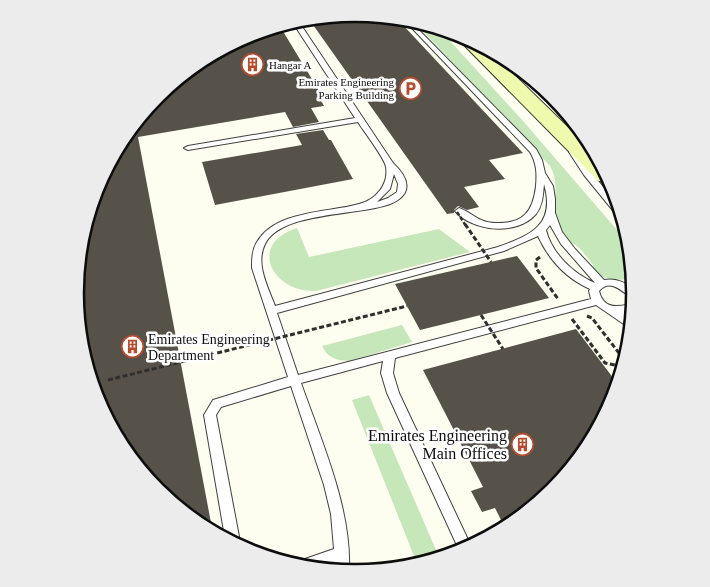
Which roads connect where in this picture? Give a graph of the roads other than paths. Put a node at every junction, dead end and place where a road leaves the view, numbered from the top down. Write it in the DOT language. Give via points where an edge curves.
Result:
graph roads {
  1 [pos="300,28"];
  2 [pos="417,30"];
  3 [pos="485,55"];
  4 [pos="360,119"];
  5 [pos="560,130"];
  6 [pos="188,148"];
  7 [pos="592,162"];
  8 [pos="390,164"];
  9 [pos="542,174"];
  10 [pos="610,201"];
  11 [pos="358,207"];
  12 [pos="458,212"];
  13 [pos="551,214"];
  14 [pos="541,230"];
  15 [pos="599,285"];
  16 [pos="626,288"];
  17 [pos="597,301"];
  18 [pos="607,308"];
  19 [pos="625,310"];
  20 [pos="271,311"];
  21 [pos="625,320"];
  22 [pos="390,355"];
  23 [pos="295,380"];
  24 [pos="232,535"];
  25 [pos="462,542"];
  26 [pos="342,553"];
  27 [pos="317,562"];
  28 [pos="342,564"];
  1 -- 4 [label="lane"];
  2 -- 9 [label="lane" via="533,152"];
  3 -- 5 [label="main road"];
  4 -- 6 [label="lane"];
  4 -- 8 [label="lane"];
  5 -- 7 [label="main road"];
  5 -- 10 [label="lane" via="587,173"];
  8 -- 11 [label="lane" via="392,175 386,190"];
  8 -- 11 [label="lane" via="403,182 401,193 380,205"];
  9 -- 12 [label="lane" via="537,206 524,220 505,225 484,225"];
  9 -- 13 [label="lane" via="550,185"];
  11 -- 20 [label="lane" via="284,224 260,242 255,255 256,268"];
  13 -- 14 [label="lane"];
  13 -- 15 [label="lane" via="558,234"];
  14 -- 15 [label="lane" via="544,241 570,272 581,280"];
  14 -- 20 [label="lane" via="501,249"];
  15 -- 16 [label="lane" via="616,283"];
  15 -- 17 [label="lane" via="594,291"];
  17 -- 18 [label="lane"];
  17 -- 22 [label="lane"];
  18 -- 19 [label="lane"];
  18 -- 21 [label="lane"];
  20 -- 23 [label="lane"];
  22 -- 23 [label="lane"];
  22 -- 25 [label="lane" via="387,373 393,393"];
  23 -- 24 [label="lane" via="224,400 217,403 210,414"];
  23 -- 26 [label="lane" via="338,514"];
  26 -- 27 [label="lane"];
  26 -- 28 [label="lane"];
}
